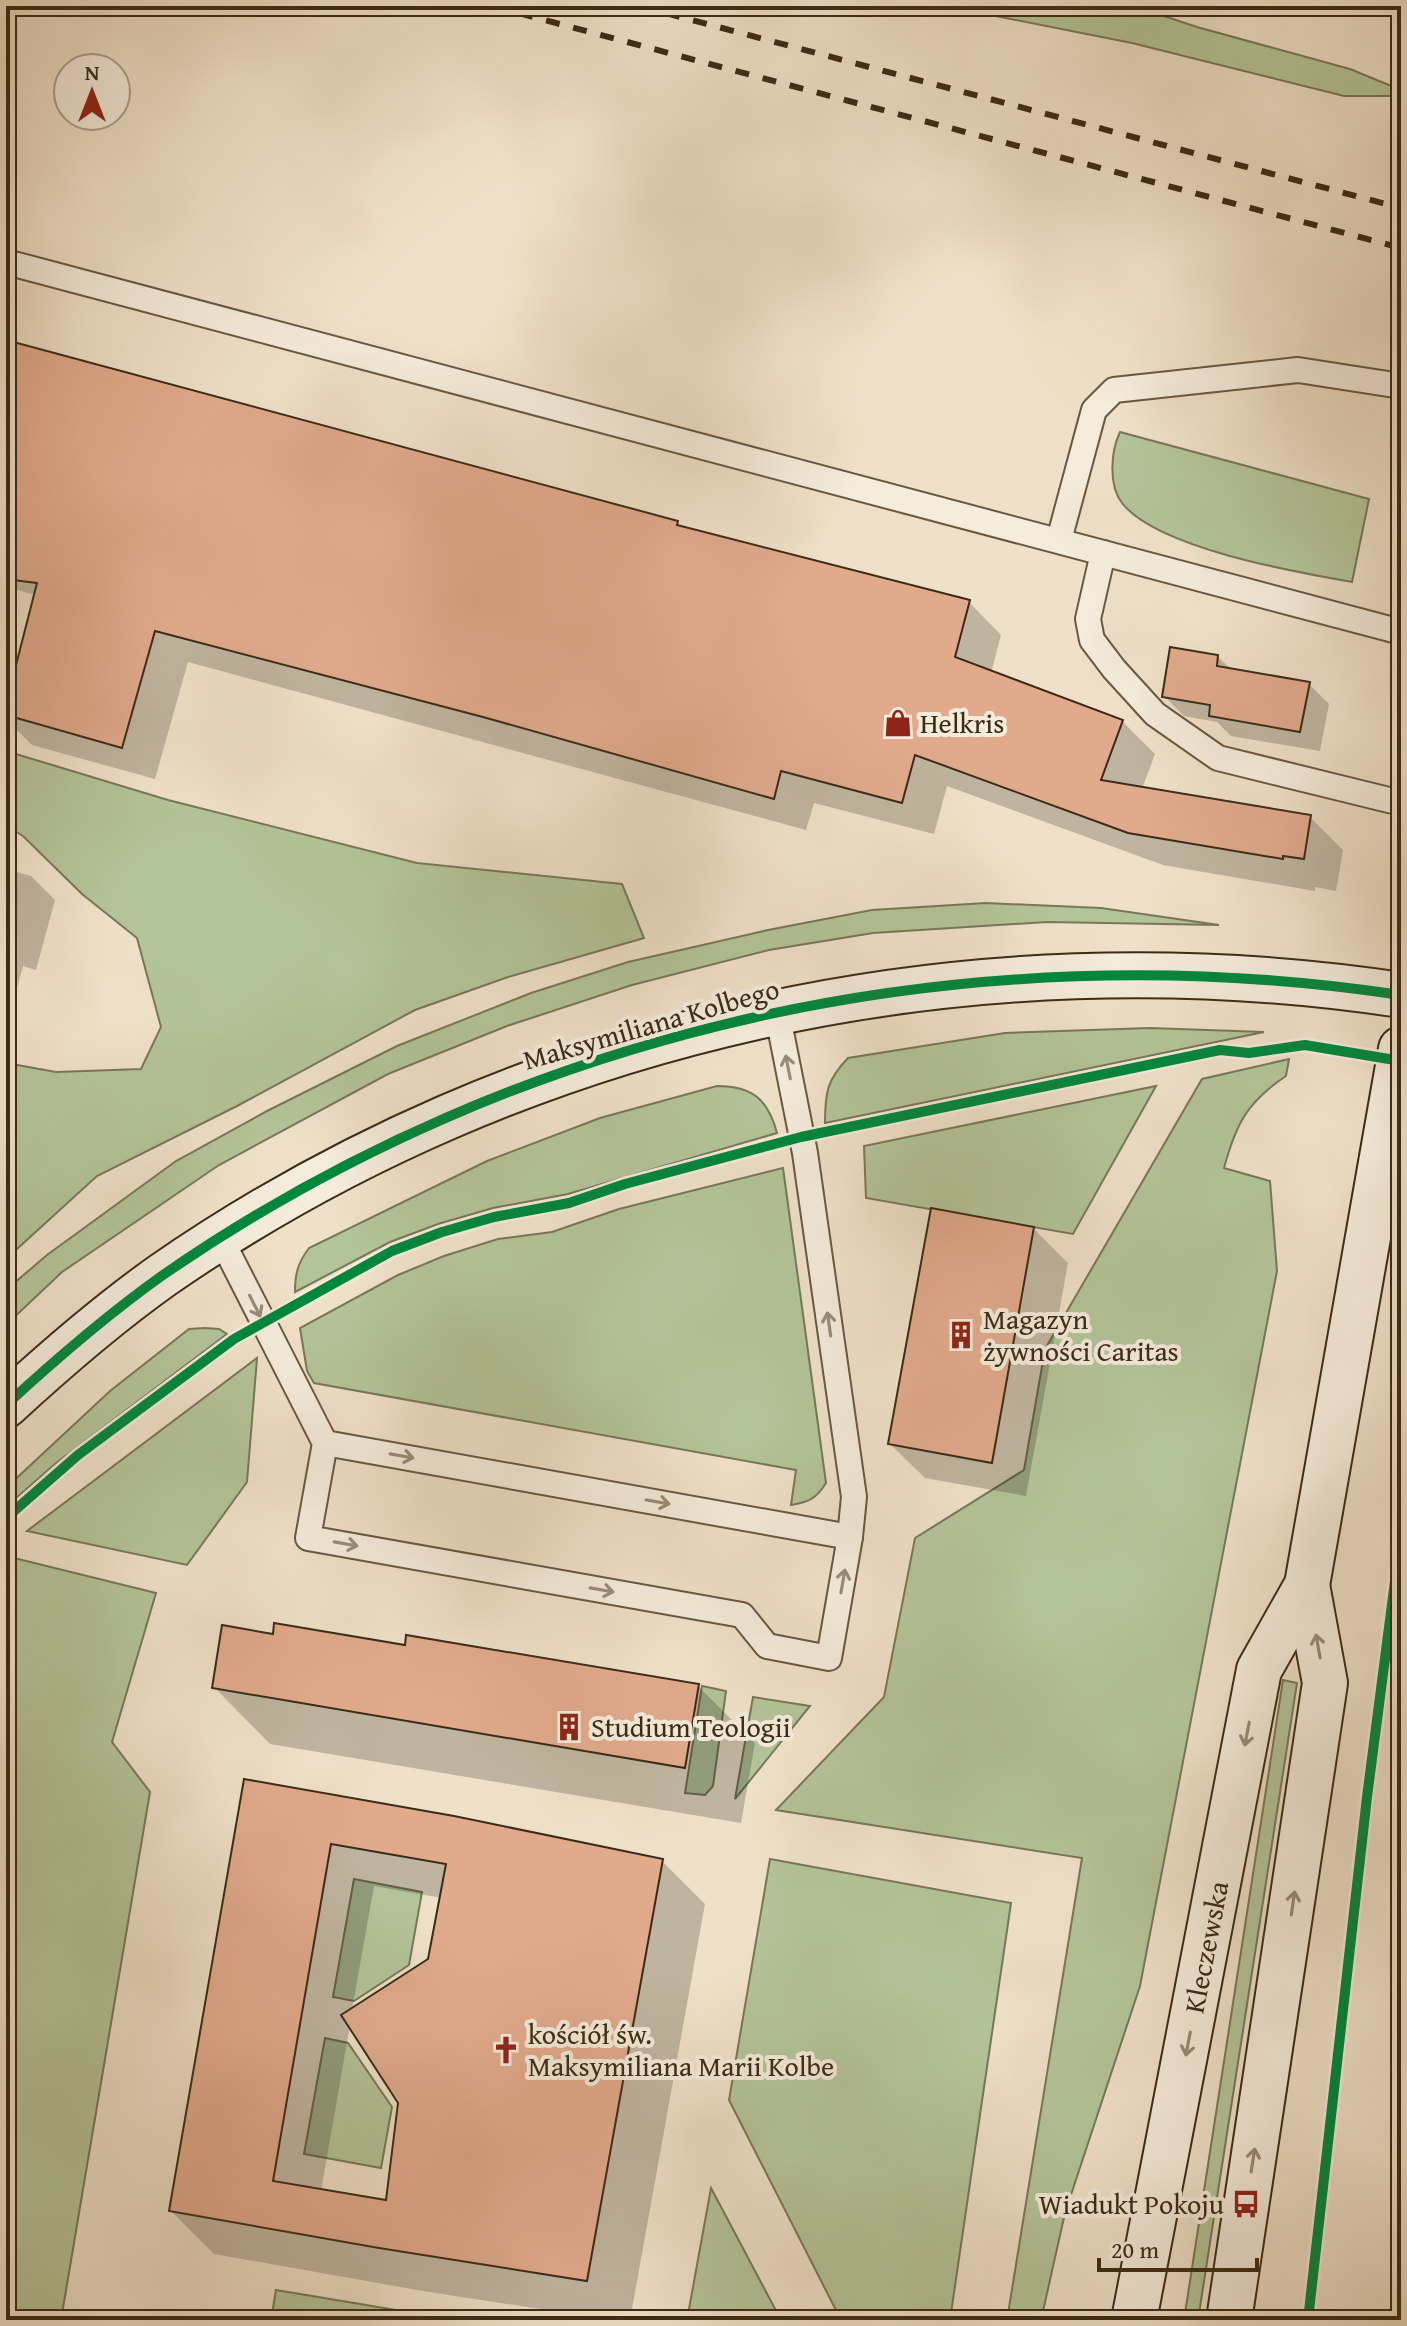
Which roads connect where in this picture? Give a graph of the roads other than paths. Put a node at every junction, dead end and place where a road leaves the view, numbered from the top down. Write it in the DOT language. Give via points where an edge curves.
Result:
graph roads {
  1 [pos="6,262"];
  2 [pos="1401,386"];
  3 [pos="1059,540"];
  4 [pos="1103,553"];
  5 [pos="1401,632"];
  6 [pos="1401,803"];
  7 [pos="1401,995"];
  8 [pos="777,1012"];
  9 [pos="1401,1049"];
  10 [pos="220,1237"];
  11 [pos="6,1405"];
  12 [pos="325,1443"];
  13 [pos="850,1537"];
  14 [pos="1307,1585"];
  15 [pos="1134,2320"];
  16 [pos="1229,2320"];
  1 -- 3 [label="lane"];
  2 -- 3 [label="lane" via="1298,370 1114,390 1094,410"];
  3 -- 4 [label="lane"];
  4 -- 5 [label="lane"];
  4 -- 6 [label="lane" via="1088,619 1092,640 1155,714 1218,758"];
  7 -- 8 [label="main road, Maksymiliana Kolbego" via="1327,984 1137,976 1026,979 933,986"];
  8 -- 10 [label="main road, Maksymiliana Kolbego" via="610,1055 522,1085 345,1164"];
  13 -- 8 [label="lane, one-way" via="852,1481 805,1153"];
  9 -- 14 [label="main road, Kleczewska"];
  10 -- 11 [label="main road, Maksymiliana Kolbego" via="107,1318"];
  10 -- 12 [label="lane, one-way"];
  12 -- 13 [label="lane, one-way"];
  12 -- 13 [label="lane, one-way" via="308,1538 742,1615 767,1646 829,1658"];
  14 -- 15 [label="main road, Kleczewska, one-way" via="1259,1670"];
  16 -- 14 [label="main road, Kleczewska, one-way" via="1325,1683"];
}
